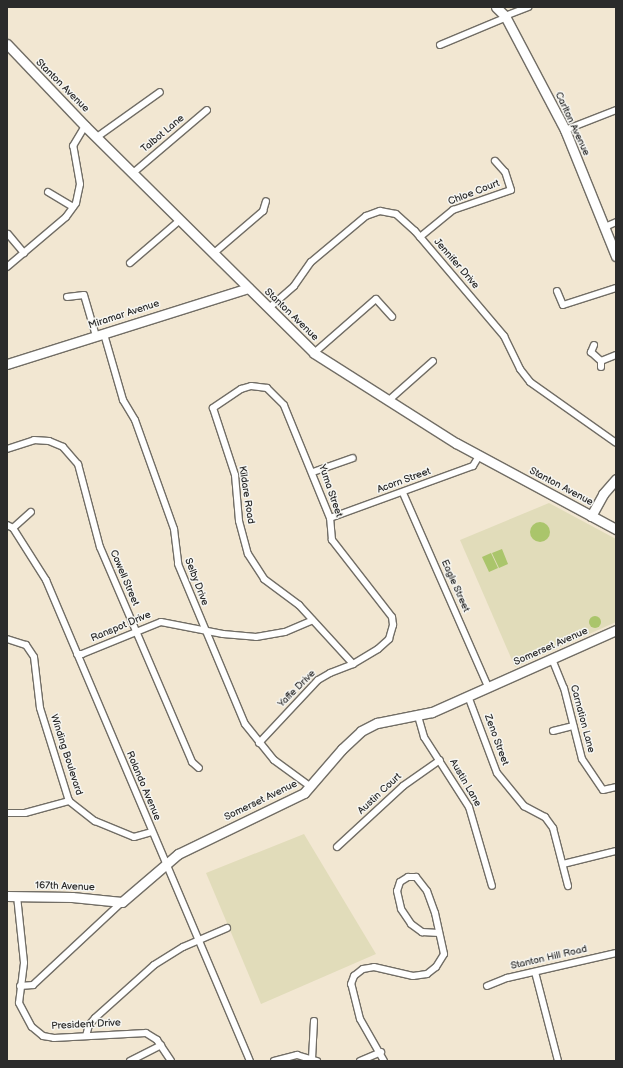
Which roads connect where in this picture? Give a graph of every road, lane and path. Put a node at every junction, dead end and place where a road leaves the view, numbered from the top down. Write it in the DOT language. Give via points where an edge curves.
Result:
graph roads {
  1 [pos="496,7"];
  2 [pos="528,7"];
  3 [pos="505,17"];
  4 [pos="7,44"];
  5 [pos="440,45"];
  6 [pos="160,92"];
  7 [pos="207,110"];
  8 [pos="616,110"];
  9 [pos="85,126"];
  10 [pos="565,130"];
  11 [pos="97,137"];
  12 [pos="495,161"];
  13 [pos="133,172"];
  14 [pos="48,192"];
  15 [pos="266,201"];
  16 [pos="73,207"];
  17 [pos="180,220"];
  18 [pos="616,222"];
  19 [pos="604,227"];
  20 [pos="8,234"];
  21 [pos="420,237"];
  22 [pos="24,254"];
  23 [pos="214,254"];
  24 [pos="616,256"];
  25 [pos="130,263"];
  26 [pos="7,266"];
  27 [pos="248,288"];
  28 [pos="616,288"];
  29 [pos="557,291"];
  30 [pos="66,297"];
  31 [pos="269,308"];
  32 [pos="392,316"];
  33 [pos="100,335"];
  34 [pos="594,345"];
  35 [pos="314,352"];
  36 [pos="616,355"];
  37 [pos="433,361"];
  38 [pos="7,364"];
  39 [pos="388,401"];
  40 [pos="213,408"];
  41 [pos="616,443"];
  42 [pos="7,449"];
  43 [pos="479,456"];
  44 [pos="353,458"];
  45 [pos="313,472"];
  46 [pos="616,479"];
  47 [pos="403,493"];
  48 [pos="31,512"];
  49 [pos="592,516"];
  50 [pos="330,518"];
  51 [pos="7,525"];
  52 [pos="13,528"];
  53 [pos="616,529"];
  54 [pos="314,620"];
  55 [pos="204,629"];
  56 [pos="136,630"];
  57 [pos="616,630"];
  58 [pos="7,639"];
  59 [pos="378,649"];
  60 [pos="77,654"];
  61 [pos="552,659"];
  62 [pos="353,664"];
  63 [pos="488,687"];
  64 [pos="468,696"];
  65 [pos="418,716"];
  66 [pos="573,726"];
  67 [pos="553,731"];
  68 [pos="259,743"];
  69 [pos="440,760"];
  70 [pos="199,768"];
  71 [pos="312,787"];
  72 [pos="616,787"];
  73 [pos="69,801"];
  74 [pos="7,813"];
  75 [pos="151,832"];
  76 [pos="337,847"];
  77 [pos="616,851"];
  78 [pos="166,863"];
  79 [pos="563,864"];
  80 [pos="492,886"];
  81 [pos="568,886"];
  82 [pos="7,896"];
  83 [pos="17,896"];
  84 [pos="122,902"];
  85 [pos="227,928"];
  86 [pos="439,932"];
  87 [pos="198,940"];
  88 [pos="616,953"];
  89 [pos="535,972"];
  90 [pos="20,986"];
  91 [pos="487,986"];
  92 [pos="314,1021"];
  93 [pos="86,1036"];
  94 [pos="161,1046"];
  95 [pos="381,1052"];
  96 [pos="314,1060"];
  97 [pos="130,1061"];
  98 [pos="171,1061"];
  99 [pos="250,1061"];
  100 [pos="274,1061"];
  101 [pos="360,1061"];
  102 [pos="384,1061"];
  103 [pos="558,1061"];
  1 -- 3 [label="street, Carlton Avenue"];
  2 -- 3 [label="street"];
  3 -- 5 [label="street"];
  3 -- 10 [label="street, Carlton Avenue"];
  4 -- 9 [label="street, Stanton Avenue"];
  6 -- 11 [label="street"];
  7 -- 13 [label="street, Talbot Lane"];
  8 -- 10 [label="street"];
  9 -- 11 [label="street, Stanton Avenue"];
  9 -- 16 [label="street" via="73,146 80,188"];
  10 -- 19 [label="street, Carlton Avenue"];
  11 -- 13 [label="street, Stanton Avenue"];
  12 -- 21 [label="street, Chloe Court" via="505,172 511,190 453,210"];
  13 -- 17 [label="street, Stanton Avenue"];
  14 -- 16 [label="street"];
  15 -- 23 [label="street" via="263,211"];
  16 -- 22 [label="street"];
  17 -- 23 [label="street, Stanton Avenue"];
  17 -- 25 [label="street"];
  18 -- 19 [label="street"];
  19 -- 24 [label="street, Carlton Avenue"];
  20 -- 22 [label="street"];
  21 -- 31 [label="street, Jennifer Drive" via="396,214 385,211 371,213 311,262 294,286"];
  21 -- 41 [label="street, Jennifer Drive" via="504,336 520,369 530,382"];
  22 -- 26 [label="street"];
  23 -- 27 [label="street, Stanton Avenue"];
  27 -- 31 [label="street, Stanton Avenue"];
  27 -- 33 [label="street, Miramar Avenue"];
  28 -- 29 [label="street" via="563,306"];
  30 -- 33 [label="street, Selby Drive" via="84,295"];
  31 -- 35 [label="street, Stanton Avenue"];
  32 -- 35 [label="street" via="376,299"];
  33 -- 38 [label="street, Miramar Avenue"];
  33 -- 55 [label="street, Selby Drive" via="123,400 135,420 174,529 176,557"];
  34 -- 36 [label="street" via="591,352 601,364"];
  35 -- 39 [label="street, Stanton Avenue"];
  37 -- 39 [label="street"];
  39 -- 43 [label="street, Stanton Avenue"];
  40 -- 45 [label="street, Yuma Street" via="241,388 267,388 284,405"];
  40 -- 54 [label="street, Kildare Road" via="235,474 240,521 252,562 264,579 299,605"];
  42 -- 56 [label="street, Cowell Street" via="34,440 49,441 63,448 78,464 100,548"];
  43 -- 47 [label="street, Acorn Street" via="473,466"];
  43 -- 49 [label="street, Stanton Avenue"];
  44 -- 45 [label="street"];
  45 -- 50 [label="street, Yuma Street"];
  46 -- 49 [label="street" via="603,494"];
  47 -- 50 [label="street, Acorn Street"];
  47 -- 63 [label="street, Eagle Street"];
  48 -- 52 [label="street"];
  49 -- 53 [label="street, Stanton Avenue"];
  50 -- 59 [label="street, Yuma Street" via="332,540 392,617 392,633"];
  51 -- 52 [label="street"];
  52 -- 60 [label="street, Rolando Avenue" via="46,580"];
  54 -- 55 [label="street, Ranspot Drive" via="285,632 256,637 223,634"];
  54 -- 62 [label="street, Kildare Road"];
  55 -- 56 [label="street, Ranspot Drive" via="165,621"];
  55 -- 68 [label="street, Selby Drive" via="244,724"];
  56 -- 60 [label="street, Ranspot Drive"];
  56 -- 70 [label="street, Cowell Street" via="192,762"];
  57 -- 61 [label="street, Somerset Avenue"];
  58 -- 73 [label="street, Winding Boulevard" via="26,645 34,656 40,708"];
  59 -- 62 [label="street, Yaffe Drive"];
  60 -- 75 [label="street, Rolando Avenue"];
  61 -- 63 [label="street, Somerset Avenue"];
  61 -- 66 [label="street, Carnation Lane" via="564,688"];
  62 -- 68 [label="street, Yaffe Drive" via="318,680"];
  63 -- 64 [label="street, Somerset Avenue"];
  64 -- 65 [label="street, Somerset Avenue"];
  64 -- 79 [label="street, Zeno Street" via="495,769 524,806 545,817 551,824"];
  65 -- 69 [label="street, Austin Lane" via="422,733"];
  65 -- 71 [label="street, Somerset Avenue" via="377,723 361,731 342,749"];
  66 -- 67 [label="street"];
  66 -- 72 [label="street, Carnation Lane" via="582,759 602,790"];
  68 -- 71 [label="street, Selby Drive" via="281,766"];
  69 -- 76 [label="street, Austin Court" via="403,786"];
  69 -- 80 [label="street, Austin Lane" via="469,807"];
  71 -- 78 [label="street, Somerset Avenue" via="290,802 200,842"];
  73 -- 74 [label="street" via="25,813"];
  73 -- 75 [label="street, Winding Boulevard" via="95,821 134,837"];
  75 -- 78 [label="street, Rolando Avenue"];
  77 -- 79 [label="street"];
  78 -- 84 [label="street, Somerset Avenue"];
  78 -- 87 [label="street, Rolando Avenue"];
  79 -- 81 [label="street, Zeno Street"];
  82 -- 83 [label="street, 167th Avenue"];
  83 -- 84 [label="street, 167th Avenue" via="72,897"];
  83 -- 90 [label="street, President Drive" via="24,963"];
  84 -- 90 [label="street, Somerset Avenue" via="33,985"];
  85 -- 87 [label="street"];
  86 -- 86 [label="street" via="435,912 422,882 408,877 400,882 397,891 401,909 411,924 422,932"];
  86 -- 95 [label="street" via="444,954 436,967 426,974 413,976 374,967 363,969 354,976 351,984 360,1019"];
  87 -- 93 [label="street" via="144,973 89,1025"];
  87 -- 99 [label="street, Rolando Avenue"];
  88 -- 89 [label="street, Stanton Hill Road"];
  89 -- 91 [label="street, Stanton Hill Road" via="507,978"];
  89 -- 103 [label="street"];
  90 -- 93 [label="street, President Drive" via="21,1010 38,1032 54,1038"];
  92 -- 96 [label="street"];
  93 -- 94 [label="street, President Drive" via="146,1033"];
  94 -- 97 [label="street"];
  94 -- 98 [label="street, President Drive"];
  95 -- 101 [label="street"];
  95 -- 102 [label="street"];
  96 -- 100 [label="street" via="297,1055"];
}
